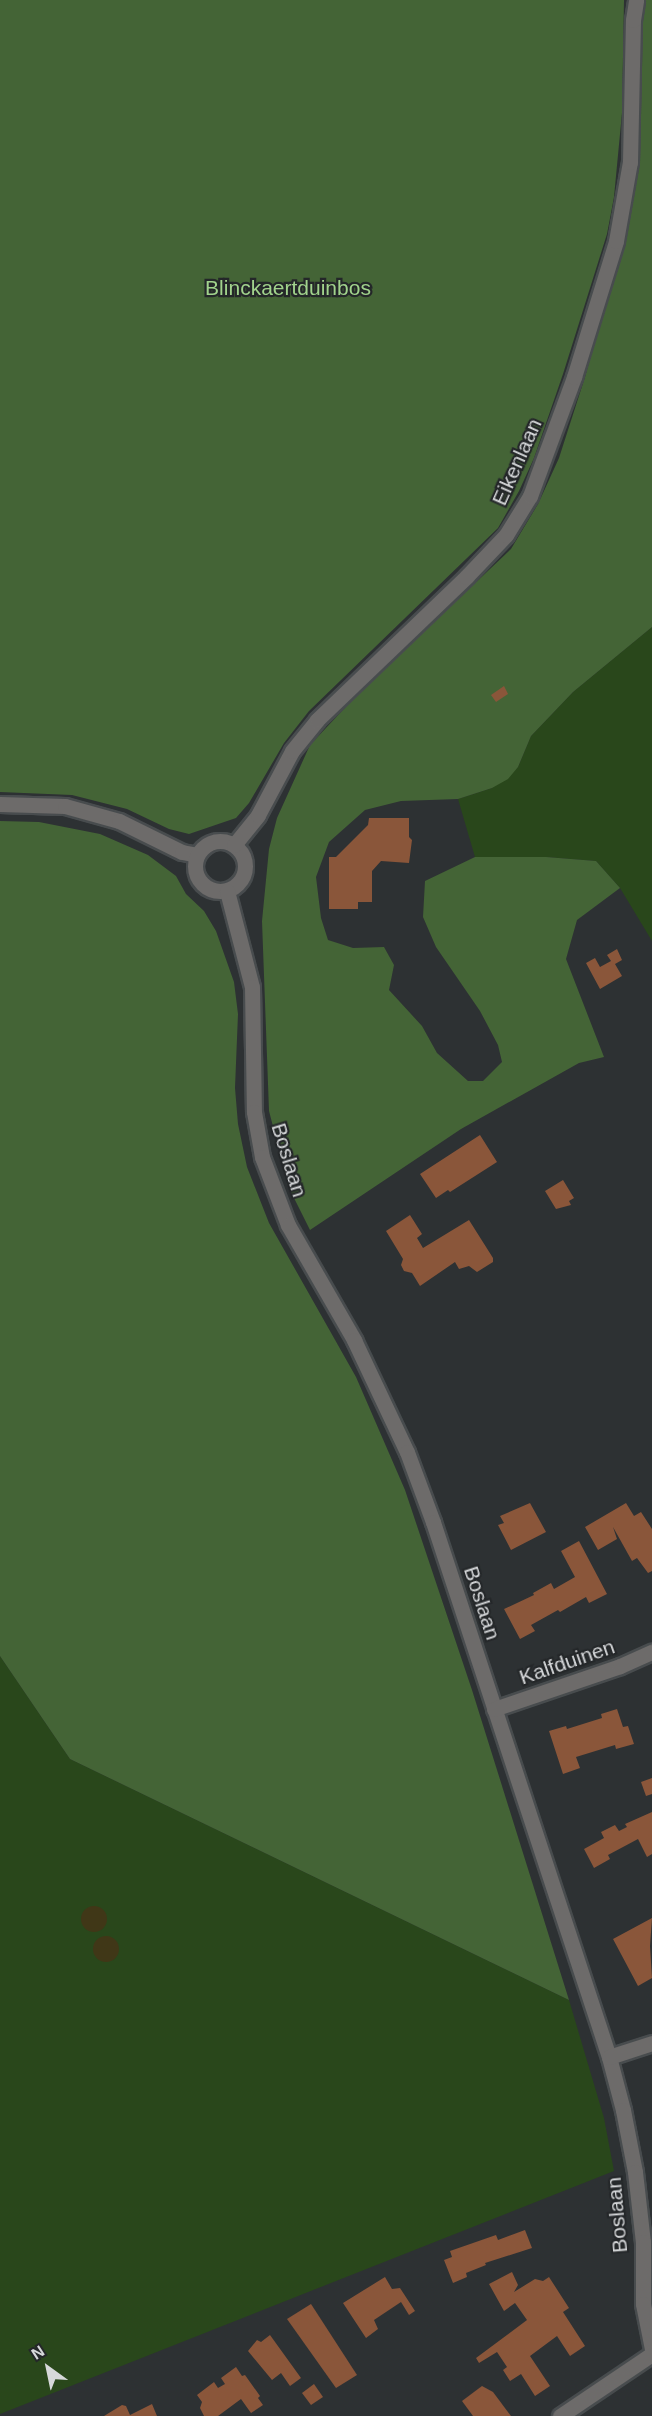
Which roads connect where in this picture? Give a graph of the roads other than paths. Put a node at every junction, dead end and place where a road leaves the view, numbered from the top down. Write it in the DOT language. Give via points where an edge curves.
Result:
graph roads {
  1 [pos="636,0"];
  2 [pos="0,804"];
  3 [pos="234,845"];
  4 [pos="197,855"];
  5 [pos="227,891"];
  6 [pos="652,1652"];
  7 [pos="494,1709"];
  8 [pos="652,2043"];
  9 [pos="609,2057"];
  10 [pos="651,2339"];
  11 [pos="652,2354"];
  12 [pos="560,2416"];
  1 -- 3 [label="street, Eikenlaan" via="630,162 616,241 574,377 530,496 506,535 466,577 316,720 292,751 258,815"];
  2 -- 4 [label="street" via="65,806 119,821 182,852"];
  3 -- 4 [label="street" via="216,841"];
  3 -- 5 [label="street" via="244,857 245,874 238,885"];
  4 -- 5 [label="street" via="195,872 201,883 213,891"];
  5 -- 7 [label="street, Boslaan" via="252,987 254,1112 262,1157 288,1225 354,1340 407,1452"];
  6 -- 7 [label="street, Kalfduinen"];
  7 -- 9 [label="street, Boslaan"];
  8 -- 9 [label="street"];
  9 -- 10 [label="street, Boslaan" via="635,2172 643,2242 643,2304"];
  11 -- 12 [label="street"];
}
